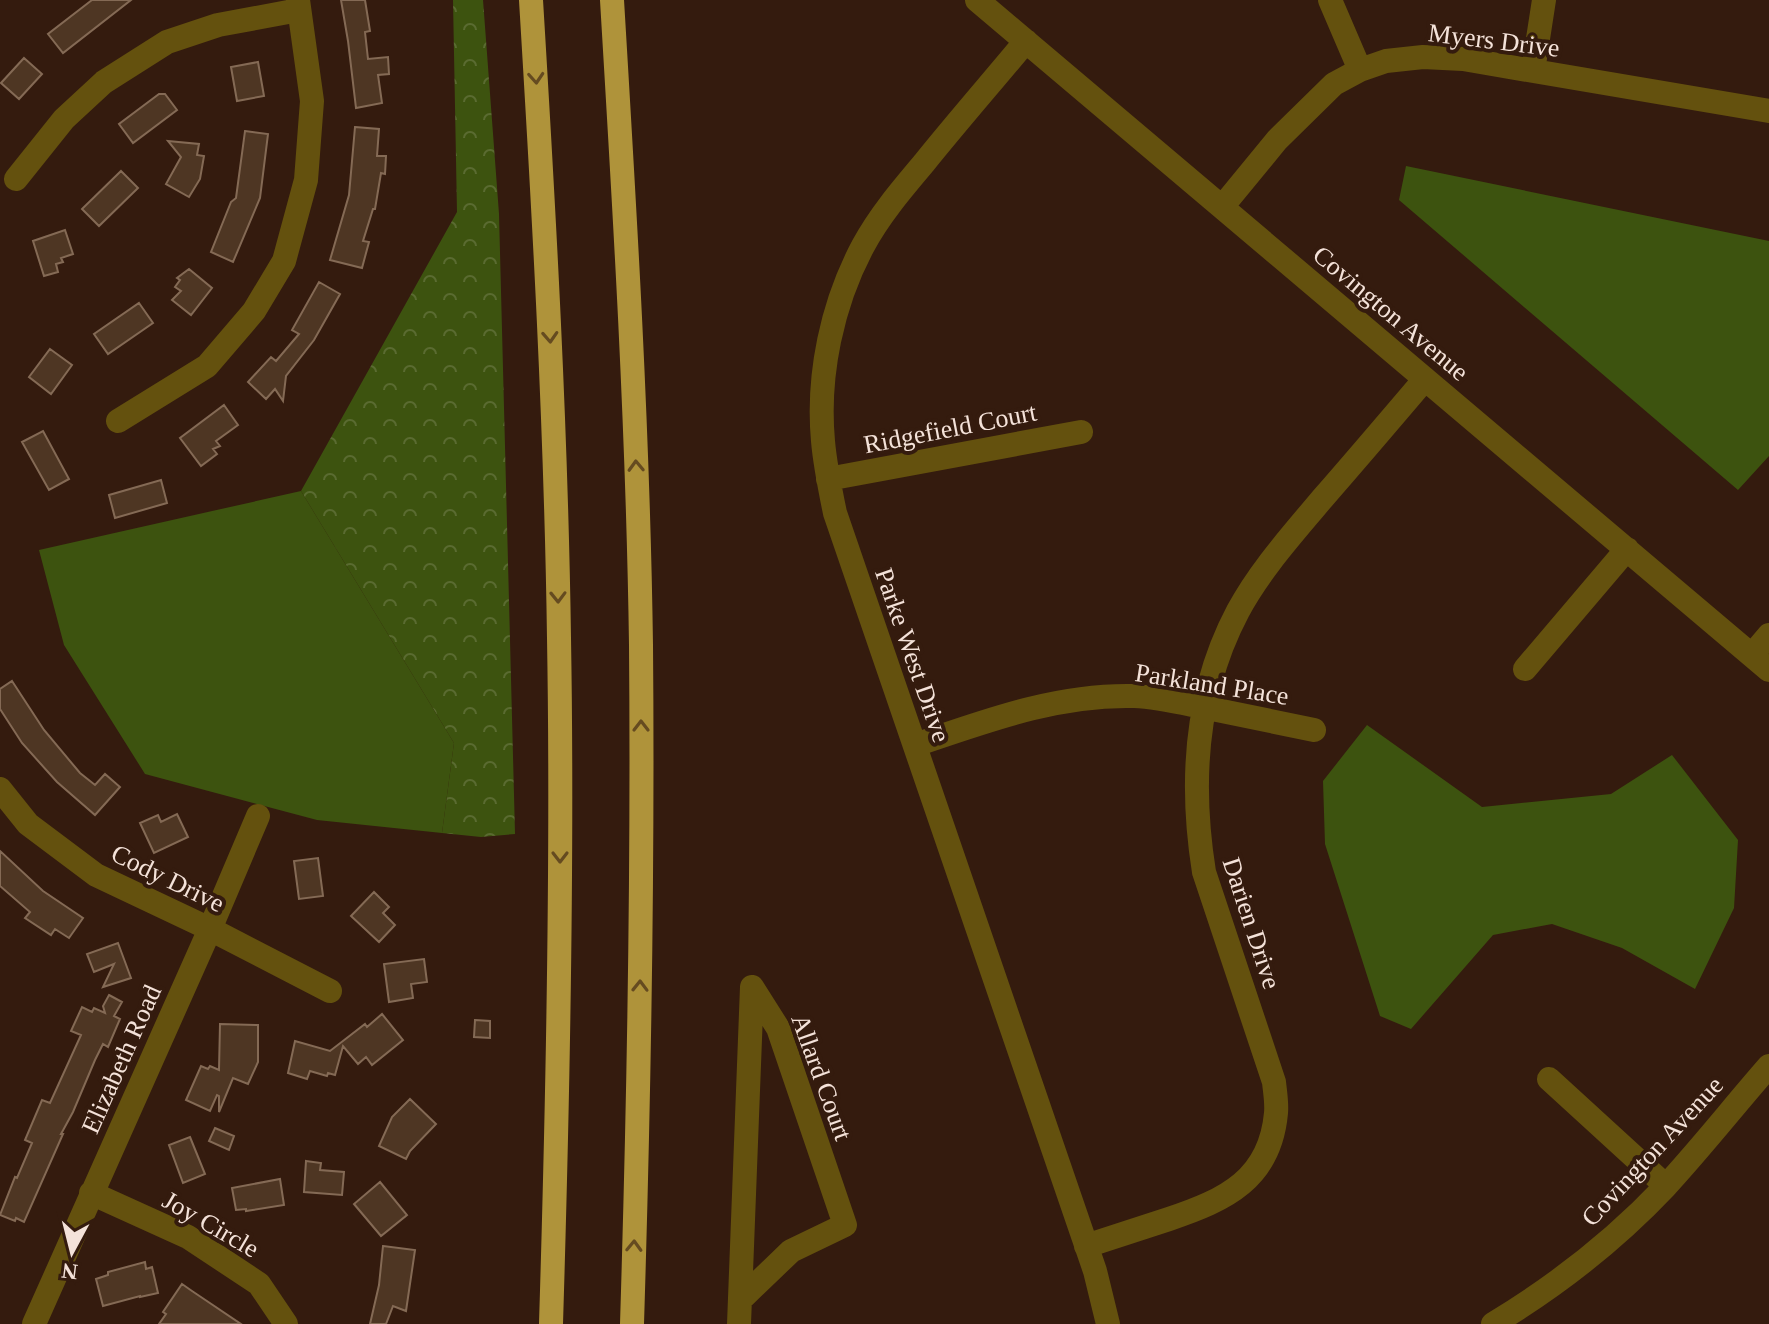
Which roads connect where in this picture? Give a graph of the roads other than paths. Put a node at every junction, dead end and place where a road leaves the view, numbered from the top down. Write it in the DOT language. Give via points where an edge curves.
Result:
graph roads {
  1 [pos="531,0"];
  2 [pos="612,0"];
  3 [pos="977,0"];
  4 [pos="1330,0"];
  5 [pos="1544,0"];
  6 [pos="298,5"];
  7 [pos="1026,41"];
  8 [pos="1360,70"];
  9 [pos="1533,71"];
  10 [pos="1769,111"];
  11 [pos="16,179"];
  12 [pos="1222,207"];
  13 [pos="1425,379"];
  14 [pos="118,421"];
  15 [pos="1081,432"];
  16 [pos="828,479"];
  17 [pos="1627,549"];
  18 [pos="1769,635"];
  19 [pos="1761,663"];
  20 [pos="1525,669"];
  21 [pos="1204,707"];
  22 [pos="1314,730"];
  23 [pos="915,745"];
  24 [pos="0,789"];
  25 [pos="258,816"];
  26 [pos="210,929"];
  27 [pos="330,991"];
  28 [pos="1769,1066"];
  29 [pos="1549,1079"];
  30 [pos="1666,1186"];
  31 [pos="91,1193"];
  32 [pos="1086,1246"];
  33 [pos="740,1312"];
  34 [pos="34,1324"];
  35 [pos="286,1324"];
  36 [pos="551,1324"];
  37 [pos="632,1324"];
  38 [pos="1108,1324"];
  39 [pos="1493,1324"];
  1 -- 36 [label="highway, one-way" via="553,397 559,639"];
  37 -- 2 [label="highway, one-way" via="642,890 641,642"];
  3 -- 7 [label="street, Covington Avenue"];
  4 -- 8 [label="street"];
  5 -- 9 [label="street"];
  6 -- 11 [label="street" via="167,42 104,82 64,119"];
  6 -- 14 [label="street" via="312,101 306,180 284,261 254,311 207,366"];
  7 -- 12 [label="street, Covington Avenue"];
  7 -- 16 [label="street, Parke West Drive" via="887,208 863,245 834,317 827,357 823,439"];
  8 -- 9 [label="street, Myers Drive" via="1423,57"];
  8 -- 12 [label="street, Myers Drive" via="1334,84 1277,140"];
  9 -- 10 [label="street, Myers Drive"];
  12 -- 13 [label="street, Covington Avenue"];
  13 -- 17 [label="street, Covington Avenue"];
  13 -- 21 [label="street, Darien Drive" via="1261,575 1223,646"];
  15 -- 16 [label="street, Ridgefield Court"];
  16 -- 23 [label="street, Parke West Drive"];
  17 -- 19 [label="street, Covington Avenue"];
  17 -- 20 [label="street"];
  18 -- 19 [label="street"];
  21 -- 22 [label="street, Parkland Place"];
  21 -- 23 [label="street, Parkland Place" via="1134,696 1050,703"];
  21 -- 32 [label="street, Darien Drive" via="1196,782 1198,838 1204,872 1274,1082 1277,1111 1272,1138 1250,1177 1229,1194"];
  23 -- 32 [label="street, Parke West Drive"];
  24 -- 26 [label="street, Cody Drive" via="28,824 96,875"];
  25 -- 26 [label="street, Elizabeth Road"];
  26 -- 27 [label="street, Cody Drive"];
  26 -- 31 [label="street, Elizabeth Road"];
  28 -- 30 [label="street, Covington Avenue"];
  29 -- 30 [label="street"];
  30 -- 39 [label="street, Covington Avenue" via="1566,1276"];
  31 -- 34 [label="street, Elizabeth Road"];
  31 -- 35 [label="street, Joy Circle" via="188,1237 259,1284"];
  32 -- 38 [label="street, Parke West Drive"];
  33 -- 33 [label="street, Allard Court" via="791,1251 845,1225 778,1028 752,987"];
}
